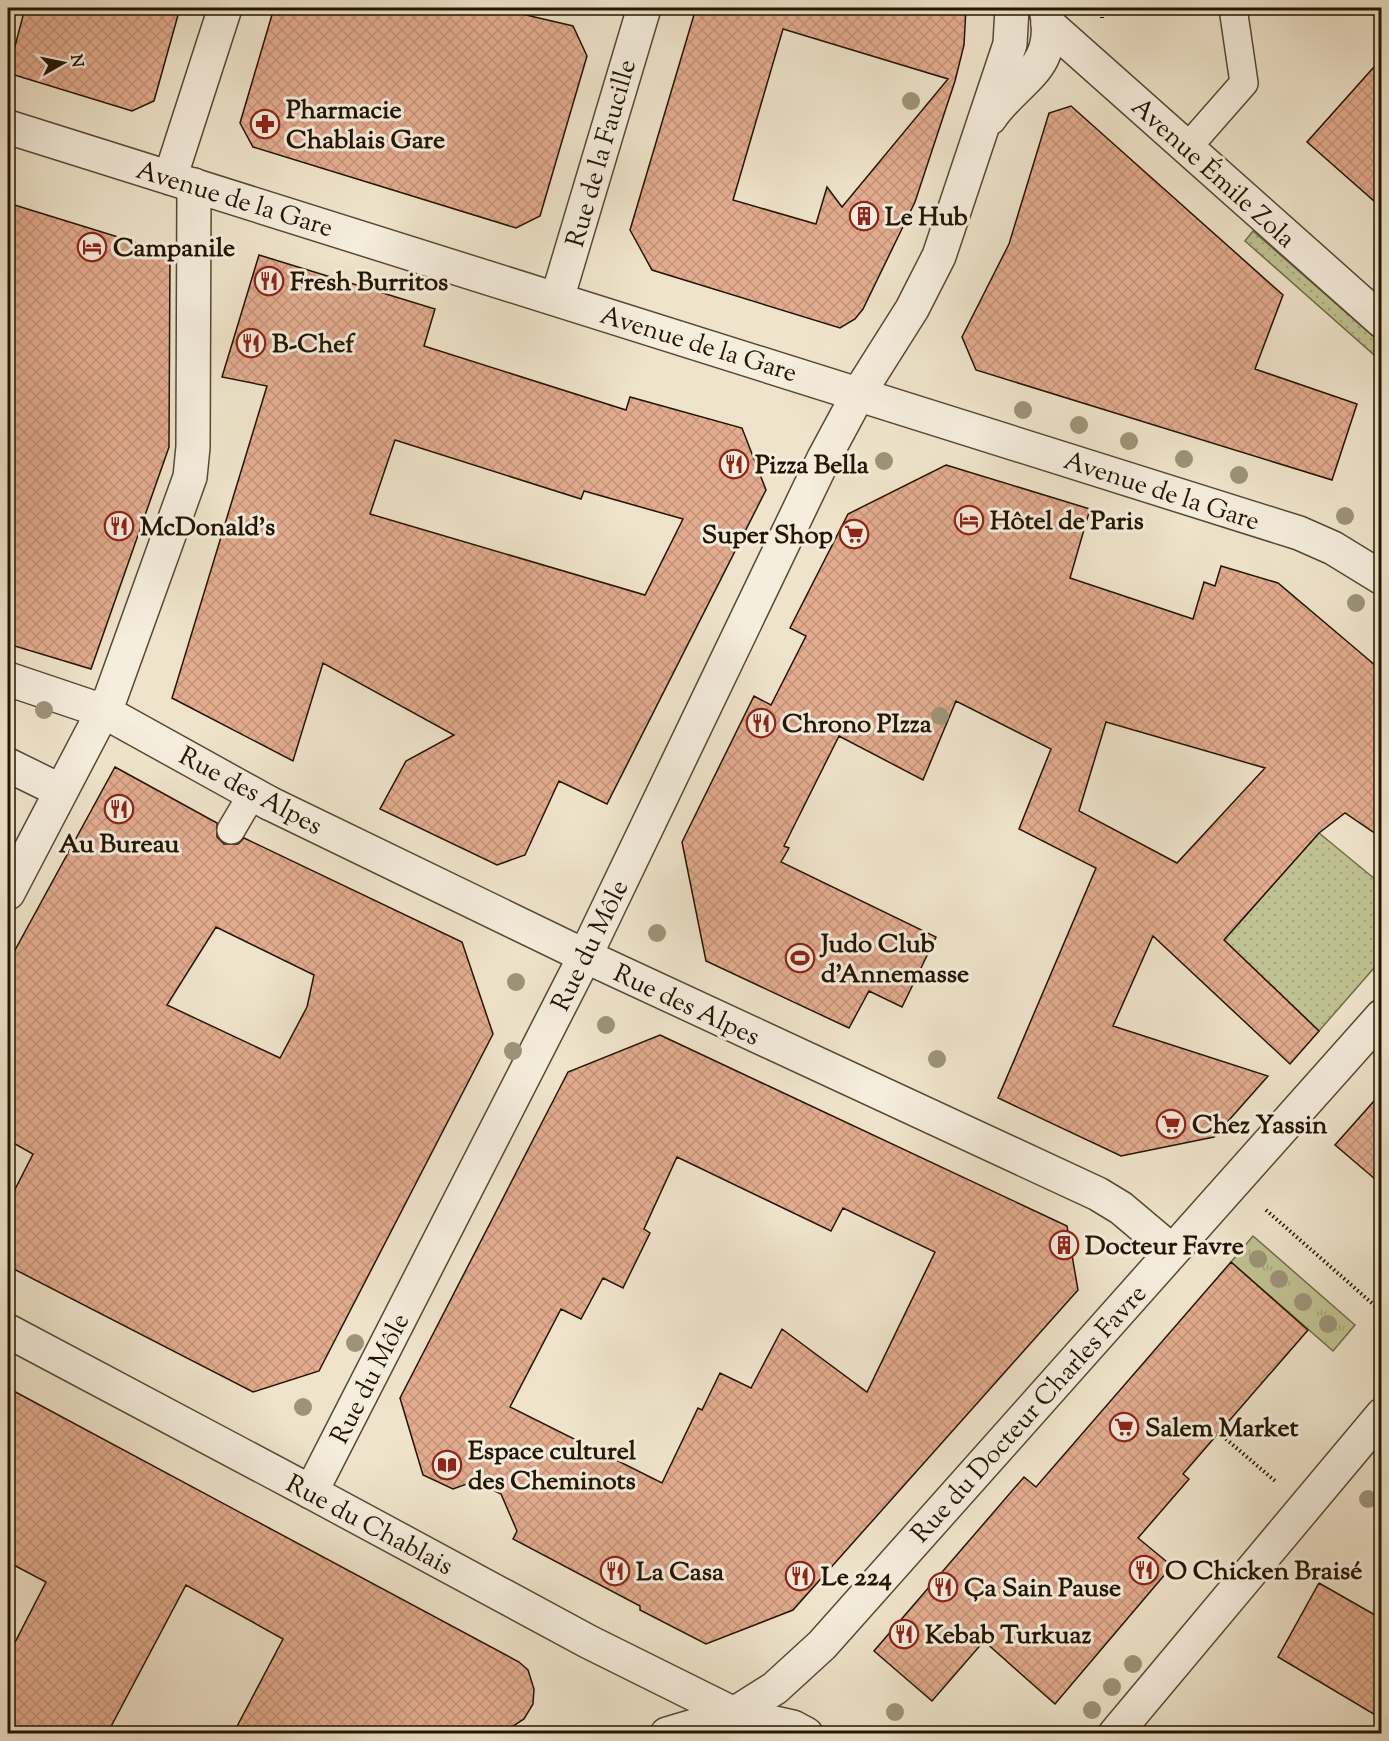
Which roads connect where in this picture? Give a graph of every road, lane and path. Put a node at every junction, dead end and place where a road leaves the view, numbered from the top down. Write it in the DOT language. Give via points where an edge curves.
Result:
graph roads {
  1 [pos="225,8"];
  2 [pos="1012,8"];
  3 [pos="1233,8"];
  4 [pos="635,12"];
  5 [pos="1047,14"];
  6 [pos="986,124"];
  7 [pos="8,127"];
  8 [pos="1187,148"];
  9 [pos="182,182"];
  10 [pos="557,299"];
  11 [pos="1382,321"];
  12 [pos="859,393"];
  13 [pos="1382,578"];
  14 [pos="8,679"];
  15 [pos="107,704"];
  16 [pos="8,765"];
  17 [pos="61,791"];
  18 [pos="269,803"];
  19 [pos="231,830"];
  20 [pos="8,893"];
  21 [pos="585,956"];
  22 [pos="1382,1016"];
  23 [pos="1234,1181"];
  24 [pos="1172,1251"];
  25 [pos="1382,1312"];
  26 [pos="8,1331"];
  27 [pos="1382,1415"];
  28 [pos="1219,1433"];
  29 [pos="311,1492"];
  30 [pos="1305,1507"];
  31 [pos="740,1724"];
  32 [pos="667,1734"];
  33 [pos="806,1734"];
  34 [pos="1115,1734"];
  1 -- 9 [label="street"];
  2 -- 6 [label="street, Rue du Môle" via="1010,44"];
  3 -- 8 [label="lane" via="1244,83"];
  4 -- 10 [label="street, Rue de la Faucille"];
  5 -- 6 [label="street" via="1046,43 1034,72"];
  5 -- 8 [label="street, Avenue Émile Zola"];
  6 -- 12 [label="street, Rue du Môle" via="939,256 912,309"];
  7 -- 9 [label="street, Avenue de la Gare"];
  8 -- 11 [label="street, Avenue Émile Zola"];
  9 -- 10 [label="street, Avenue de la Gare"];
  9 -- 15 [label="street" via="193,460"];
  10 -- 12 [label="street, Avenue de la Gare"];
  12 -- 13 [label="street, Avenue de la Gare" via="1299,533 1349,556"];
  12 -- 21 [label="street, Rue du Môle" via="824,458"];
  14 -- 15 [label="street, Rue des Alpes"];
  15 -- 17 [label="street"];
  15 -- 18 [label="street, Rue des Alpes"];
  16 -- 17 [label="street"];
  17 -- 20 [label="street"];
  18 -- 19 [label="lane" via="247,803"];
  18 -- 21 [label="street, Rue des Alpes"];
  21 -- 24 [label="street, Rue des Alpes" via="1098,1194"];
  21 -- 29 [label="street, Rue du Môle"];
  22 -- 23 [label="street, Rue du Docteur Charles Favre"];
  23 -- 24 [label="street, Rue du Docteur Charles Favre"];
  23 -- 25 [label="path"];
  24 -- 31 [label="street, Rue du Docteur Charles Favre" via="822,1645"];
  26 -- 29 [label="street, Rue du Chablais"];
  27 -- 30 [label="street"];
  28 -- 30 [label="path"];
  29 -- 31 [label="street, Rue du Chablais"];
  30 -- 34 [label="street"];
  31 -- 32 [label="street"];
  31 -- 33 [label="street, Rue du Chablais" via="793,1727"];
}
